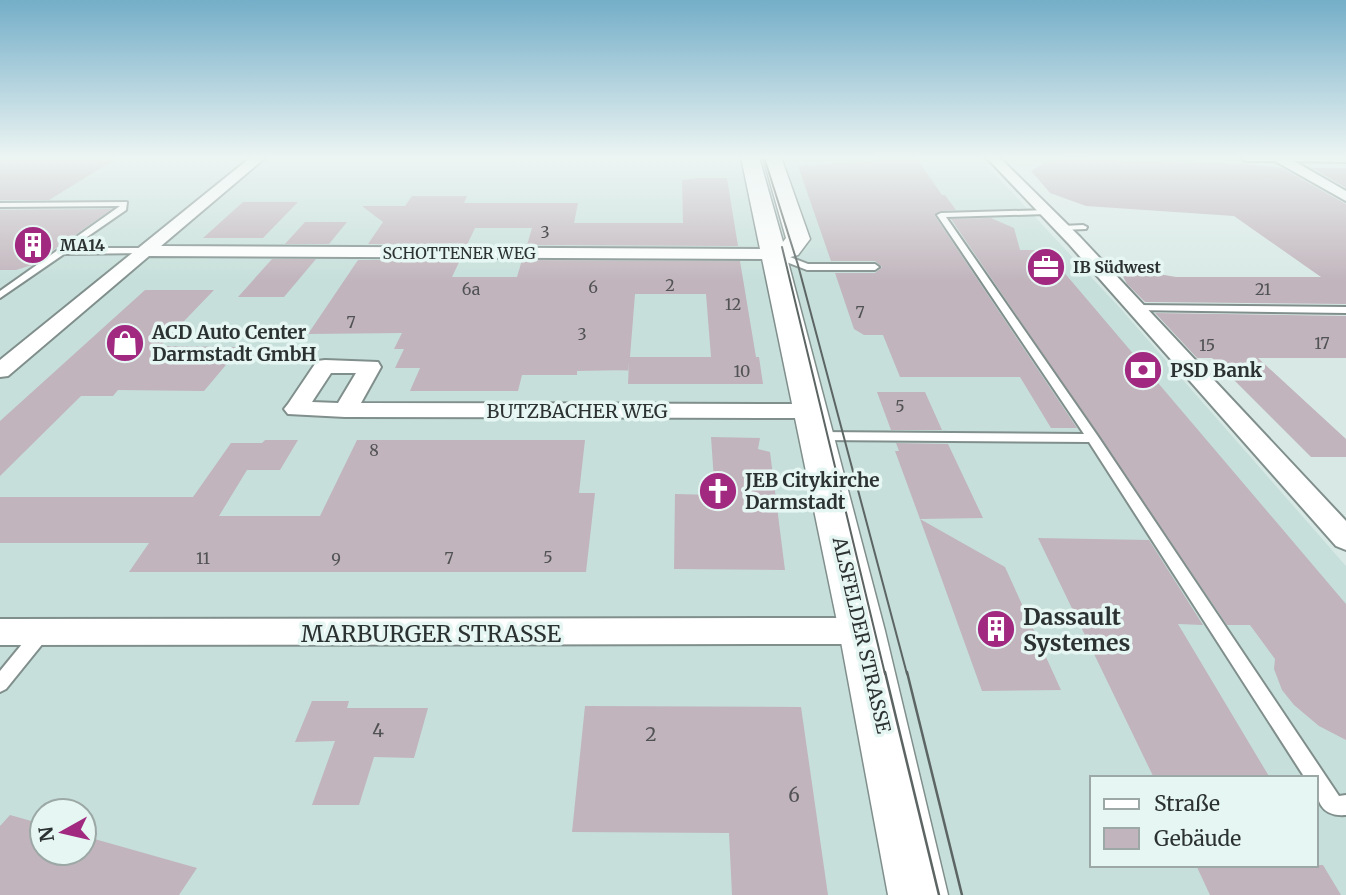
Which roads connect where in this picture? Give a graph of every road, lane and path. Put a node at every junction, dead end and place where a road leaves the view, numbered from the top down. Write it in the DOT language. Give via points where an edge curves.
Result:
graph roads {
  1 [pos="208,199"];
  2 [pos="760,199"];
  3 [pos="785,199"];
  4 [pos="1033,199"];
  5 [pos="0,205"];
  6 [pos="1046,212"];
  7 [pos="1083,227"];
  8 [pos="1062,228"];
  9 [pos="63,251"];
  10 [pos="144,251"];
  11 [pos="774,254"];
  12 [pos="875,267"];
  13 [pos="0,295"];
  14 [pos="1135,308"];
  15 [pos="1346,310"];
  16 [pos="0,372"];
  17 [pos="345,410"];
  18 [pos="812,424"];
  19 [pos="996,437"];
  20 [pos="1093,438"];
  21 [pos="1005,450"];
  22 [pos="1346,539"];
  23 [pos="862,631"];
  24 [pos="0,632"];
  25 [pos="42,632"];
  26 [pos="0,684"];
  27 [pos="1315,776"];
  28 [pos="1318,781"];
  29 [pos="1346,805"];
  30 [pos="918,895"];
  1 -- 10 [label="street"];
  2 -- 11 [label="street, ALSFELDER STRASSE"];
  3 -- 11 [label="street" via="798,239 789,250"];
  4 -- 6 [label="street"];
  5 -- 9 [label="lane" via="124,204"];
  6 -- 8 [label="street"];
  6 -- 20 [label="lane" via="941,215"];
  7 -- 8 [label="lane"];
  8 -- 14 [label="street"];
  9 -- 10 [label="lane"];
  9 -- 13 [label="lane"];
  10 -- 11 [label="street, SCHOTTENER WEG"];
  10 -- 16 [label="street"];
  11 -- 12 [label="lane" via="807,267"];
  11 -- 18 [label="street, ALSFELDER STRASSE"];
  14 -- 15 [label="lane" via="1177,312"];
  14 -- 22 [label="street"];
  17 -- 18 [label="street, BUTZBACHER WEG"];
  18 -- 19 [label="lane"];
  18 -- 23 [label="street, ALSFELDER STRASSE"];
  19 -- 20 [label="lane"];
  19 -- 21 [label="lane"];
  20 -- 27 [label="lane"];
  23 -- 25 [label="street, MARBURGER STRASSE"];
  23 -- 30 [label="street, ALSFELDER STRASSE"];
  24 -- 25 [label="street, MARBURGER STRASSE"];
  25 -- 26 [label="lane"];
  28 -- 29 [label="lane" via="1334,806"];
}
